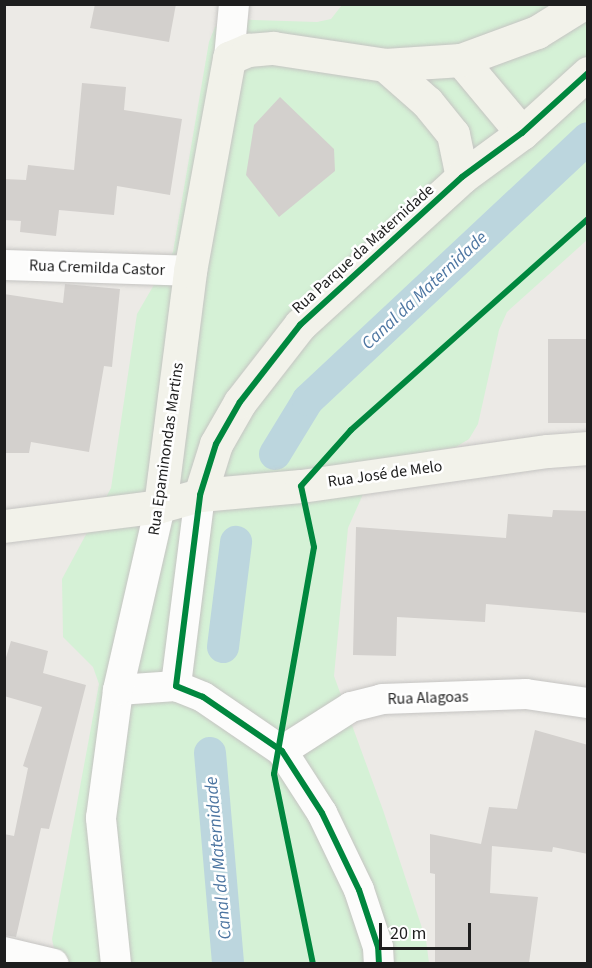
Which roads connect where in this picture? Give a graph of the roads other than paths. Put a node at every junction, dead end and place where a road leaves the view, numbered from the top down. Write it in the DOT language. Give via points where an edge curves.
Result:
graph roads {
  1 [pos="234,4"];
  2 [pos="582,4"];
  3 [pos="229,58"];
  4 [pos="461,60"];
  5 [pos="385,65"];
  6 [pos="588,73"];
  7 [pos="522,133"];
  8 [pos="462,177"];
  9 [pos="4,265"];
  10 [pos="190,271"];
  11 [pos="588,448"];
  12 [pos="200,495"];
  13 [pos="160,506"];
  14 [pos="4,526"];
  15 [pos="176,686"];
  16 [pos="118,690"];
  17 [pos="588,703"];
  18 [pos="282,751"];
  19 [pos="4,952"];
  20 [pos="54,963"];
  21 [pos="116,963"];
  22 [pos="379,963"];
  1 -- 3 [label="street, Rua Epaminondas Martins"];
  2 -- 4 [label="street" via="537,32"];
  3 -- 5 [label="street" via="248,50 273,48"];
  3 -- 10 [label="street, Rua Epaminondas Martins"];
  4 -- 5 [label="street"];
  4 -- 7 [label="street"];
  5 -- 8 [label="street" via="427,102 453,135"];
  6 -- 7 [label="street, Rua Parque da Maternidade"];
  7 -- 8 [label="street, Rua Parque da Maternidade"];
  8 -- 12 [label="street, Rua Parque da Maternidade" via="293,333 240,402 220,436"];
  9 -- 10 [label="street, Rua Cremilda Castor"];
  10 -- 13 [label="street, Rua Epaminondas Martins"];
  11 -- 12 [label="street, Rua José de Melo" via="301,486"];
  12 -- 13 [label="street, Rua José de Melo"];
  12 -- 15 [label="street, Rua Parque da Maternidade"];
  13 -- 14 [label="street, Rua José de Melo"];
  13 -- 16 [label="street, Rua Epaminondas Martins"];
  15 -- 16 [label="street"];
  15 -- 18 [label="street" via="203,697"];
  16 -- 21 [label="street, Rua Epaminondas Martins" via="101,818"];
  17 -- 18 [label="street, Rua Alagoas" via="526,694 382,699 351,707"];
  18 -- 22 [label="street" via="322,813 359,890 378,947"];
  19 -- 20 [label="street"];
}
